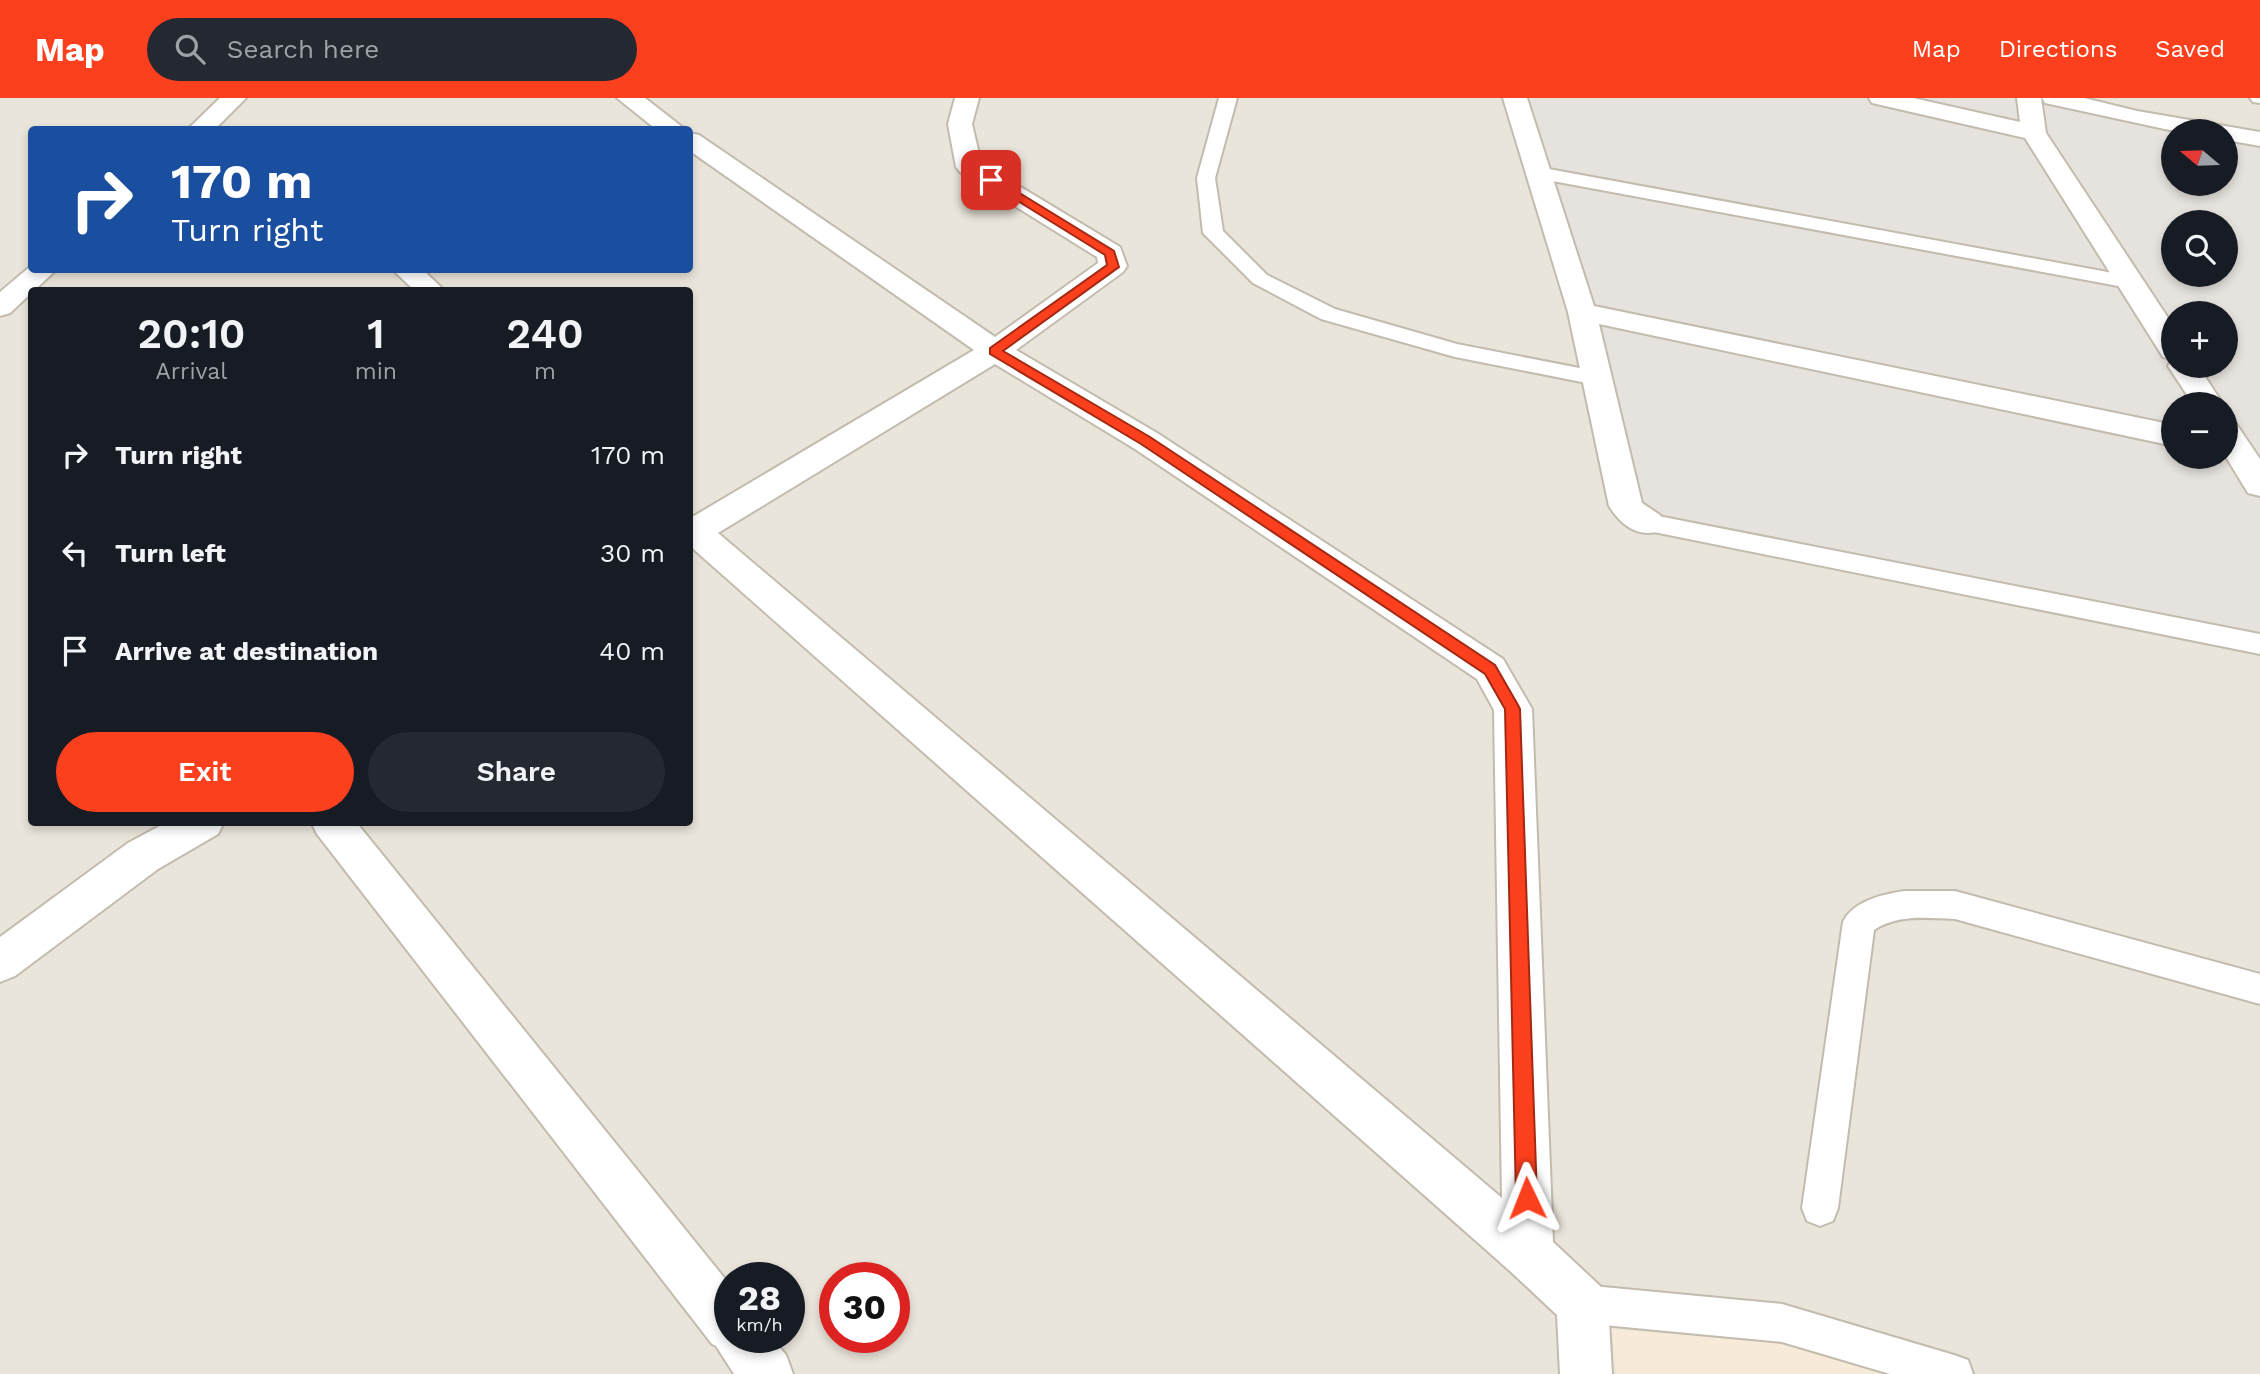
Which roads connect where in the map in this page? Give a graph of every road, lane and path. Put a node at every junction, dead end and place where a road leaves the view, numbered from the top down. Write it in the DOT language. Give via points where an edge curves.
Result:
graph roads {
  1 [pos="234,98"];
  2 [pos="629,98"];
  3 [pos="967,98"];
  4 [pos="1228,98"];
  5 [pos="1515,98"];
  6 [pos="1881,98"];
  7 [pos="2029,98"];
  8 [pos="2054,98"];
  9 [pos="2161,122"];
  10 [pos="203,126"];
  11 [pos="668,126"];
  12 [pos="2034,132"];
  13 [pos="2238,135"];
  14 [pos="2260,139"];
  15 [pos="693,142"];
  16 [pos="1538,173"];
  17 [pos="39,273"];
  18 [pos="410,273"];
  19 [pos="2129,282"];
  20 [pos="427,287"];
  21 [pos="0,307"];
  22 [pos="1582,312"];
  23 [pos="2161,331"];
  24 [pos="995,351"];
  25 [pos="1597,377"];
  26 [pos="2161,433"];
  27 [pos="2238,453"];
  28 [pos="2260,485"];
  29 [pos="1648,523"];
  30 [pos="693,530"];
  31 [pos="693,533"];
  32 [pos="2260,644"];
  33 [pos="197,826"];
  34 [pos="334,826"];
  35 [pos="0,962"];
  36 [pos="2260,989"];
  37 [pos="1820,1208"];
  38 [pos="1528,1252"];
  39 [pos="1582,1304"];
  40 [pos="714,1306"];
  41 [pos="751,1353"];
  42 [pos="767,1374"];
  43 [pos="1586,1374"];
  44 [pos="1954,1374"];
  1 -- 10 [label="street"];
  2 -- 11 [label="street"];
  3 -- 24 [label="street" via="960,124 969,167 1110,253 1113,267"];
  4 -- 25 [label="lane" via="1206,178 1213,233 1260,279 1328,314 1455,350"];
  5 -- 16 [label="street"];
  6 -- 12 [label="street"];
  7 -- 12 [label="street"];
  8 -- 9 [label="street"];
  12 -- 19 [label="street"];
  13 -- 14 [label="street"];
  15 -- 24 [label="street"];
  16 -- 19 [label="lane"];
  16 -- 22 [label="street"];
  17 -- 21 [label="street"];
  18 -- 20 [label="street"];
  19 -- 23 [label="street"];
  22 -- 25 [label="street"];
  22 -- 26 [label="street"];
  24 -- 30 [label="street"];
  24 -- 38 [label="street" via="1146,440 1490,669 1513,709"];
  25 -- 29 [label="street" via="1626,506"];
  27 -- 28 [label="street"];
  29 -- 32 [label="lane"];
  31 -- 38 [label="street"];
  33 -- 35 [label="street" via="143,856"];
  34 -- 40 [label="street"];
  36 -- 37 [label="lane" via="1955,905 1906,903 1875,910 1859,922"];
  38 -- 39 [label="street"];
  39 -- 43 [label="street"];
  39 -- 44 [label="lane" via="1782,1323"];
  41 -- 42 [label="street"];
}
